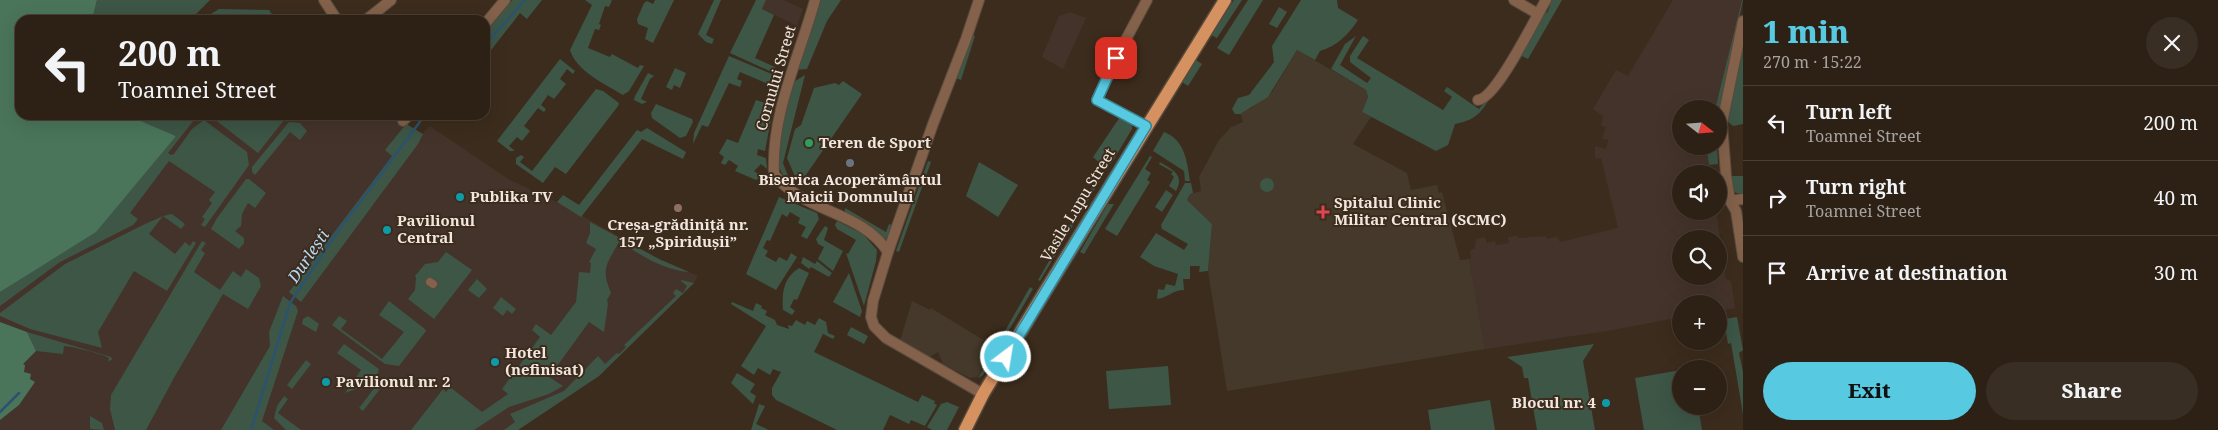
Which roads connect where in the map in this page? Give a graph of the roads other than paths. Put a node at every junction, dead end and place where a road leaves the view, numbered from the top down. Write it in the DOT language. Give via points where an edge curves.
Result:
graph roads {
  1 [pos="324,0"];
  2 [pos="391,0"];
  3 [pos="505,0"];
  4 [pos="815,0"];
  5 [pos="979,0"];
  6 [pos="1147,0"];
  7 [pos="1225,0"];
  8 [pos="1514,0"];
  9 [pos="1546,0"];
  10 [pos="1538,14"];
  11 [pos="334,15"];
  12 [pos="372,15"];
  13 [pos="490,18"];
  14 [pos="1743,21"];
  15 [pos="1478,100"];
  16 [pos="1146,126"];
  17 [pos="1743,199"];
  18 [pos="1730,201"];
  19 [pos="888,252"];
  20 [pos="1743,257"];
  21 [pos="984,394"];
  22 [pos="965,430"];
  1 -- 11 [label="street"];
  2 -- 12 [label="street"];
  3 -- 13 [label="street"];
  4 -- 19 [label="street, Cornului Street" via="781,109 774,140 774,174 790,192 868,230"];
  5 -- 19 [label="street"];
  6 -- 16 [label="street" via="1097,100"];
  7 -- 16 [label="main road, Vasile Lupu Street"];
  8 -- 10 [label="street"];
  9 -- 10 [label="street"];
  10 -- 15 [label="street" via="1499,80 1483,99"];
  14 -- 18 [label="street" via="1722,123"];
  16 -- 21 [label="main road, Vasile Lupu Street"];
  17 -- 18 [label="street"];
  18 -- 20 [label="street" via="1736,211"];
  19 -- 21 [label="street" via="871,310 877,332"];
  21 -- 22 [label="main road, Vasile Lupu Street"];
}
